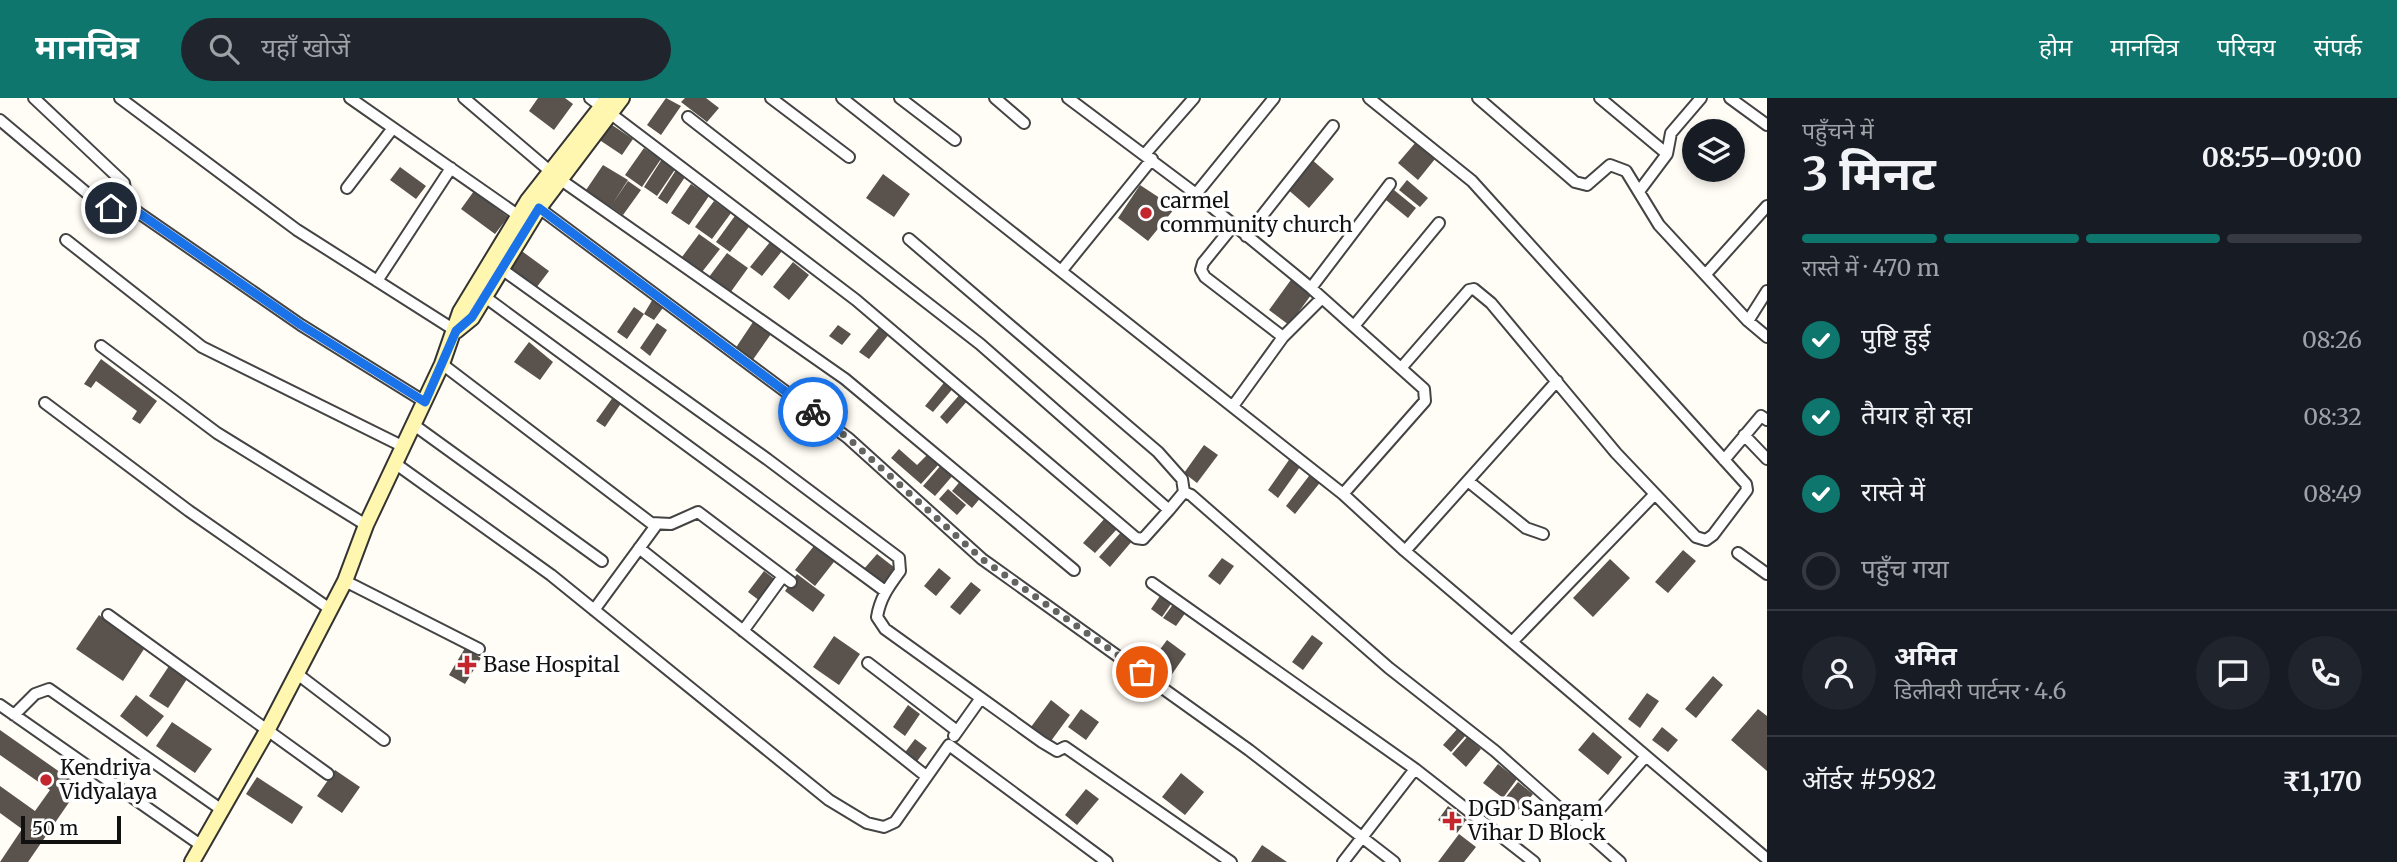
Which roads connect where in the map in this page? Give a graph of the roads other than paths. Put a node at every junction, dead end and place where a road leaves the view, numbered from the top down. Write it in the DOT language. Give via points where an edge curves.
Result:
graph roads {
  1 [pos="34,98"];
  2 [pos="120,98"];
  3 [pos="350,98"];
  4 [pos="464,98"];
  5 [pos="622,98"];
  6 [pos="771,98"];
  7 [pos="842,98"];
  8 [pos="900,98"];
  9 [pos="995,98"];
  10 [pos="1068,98"];
  11 [pos="1194,98"];
  12 [pos="1274,98"];
  13 [pos="1369,98"];
  14 [pos="1600,98"];
  15 [pos="1701,98"];
  16 [pos="1730,98"];
  17 [pos="1484,100"];
  18 [pos="602,104"];
  19 [pos="688,117"];
  20 [pos="0,120"];
  21 [pos="1024,123"];
  22 [pos="1767,125"];
  23 [pos="1333,126"];
  24 [pos="393,128"];
  25 [pos="955,140"];
  26 [pos="1667,154"];
  27 [pos="1149,157"];
  28 [pos="849,158"];
  29 [pos="451,168"];
  30 [pos="556,176"];
  31 [pos="1391,184"];
  32 [pos="347,188"];
  33 [pos="1640,190"];
  34 [pos="1196,194"];
  35 [pos="1767,206"];
  36 [pos="128,207"];
  37 [pos="539,208"];
  38 [pos="519,216"];
  39 [pos="1439,223"];
  40 [pos="1233,226"];
  41 [pos="1246,236"];
  42 [pos="66,240"];
  43 [pos="909,240"];
  44 [pos="496,265"];
  45 [pos="1062,270"];
  46 [pos="1706,274"];
  47 [pos="377,281"];
  48 [pos="1311,288"];
  49 [pos="1767,291"];
  50 [pos="481,293"];
  51 [pos="1322,298"];
  52 [pos="1748,321"];
  53 [pos="1354,326"];
  54 [pos="456,331"];
  55 [pos="1283,337"];
  56 [pos="1767,337"];
  57 [pos="101,346"];
  58 [pos="442,364"];
  59 [pos="1402,368"];
  60 [pos="1558,381"];
  61 [pos="425,402"];
  62 [pos="45,404"];
  63 [pos="1233,407"];
  64 [pos="1765,414"];
  65 [pos="414,425"];
  66 [pos="1745,435"];
  67 [pos="404,447"];
  68 [pos="1767,459"];
  69 [pos="1724,460"];
  70 [pos="396,464"];
  71 [pos="1468,481"];
  72 [pos="1184,492"];
  73 [pos="1343,494"];
  74 [pos="1654,495"];
  75 [pos="1169,510"];
  76 [pos="366,524"];
  77 [pos="657,524"];
  78 [pos="1543,534"];
  79 [pos="639,548"];
  80 [pos="1405,551"];
  81 [pos="1738,553"];
  82 [pos="602,561"];
  83 [pos="1074,570"];
  84 [pos="1767,574"];
  85 [pos="345,581"];
  86 [pos="1153,583"];
  87 [pos="885,591"];
  88 [pos="330,609"];
  89 [pos="593,610"];
  90 [pos="108,615"];
  91 [pos="743,631"];
  92 [pos="1512,642"];
  93 [pos="479,649"];
  94 [pos="867,663"];
  95 [pos="296,673"];
  96 [pos="981,698"];
  97 [pos="0,705"];
  98 [pos="14,715"];
  99 [pos="268,729"];
  100 [pos="957,731"];
  101 [pos="384,740"];
  102 [pos="949,745"];
  103 [pos="1646,756"];
  104 [pos="1415,769"];
  105 [pos="328,774"];
  106 [pos="926,776"];
  107 [pos="222,810"];
  108 [pos="1582,829"];
  109 [pos="1363,837"];
  110 [pos="202,846"];
  111 [pos="1767,859"];
  112 [pos="192,862"];
  113 [pos="1107,862"];
  114 [pos="1231,862"];
  115 [pos="1343,862"];
  116 [pos="1394,862"];
  117 [pos="1534,862"];
  118 [pos="1620,862"];
  1 -- 36 [label="street" via="124,183"];
  2 -- 47 [label="street" via="297,230"];
  3 -- 24 [label="street"];
  4 -- 30 [label="street"];
  5 -- 18 [label="street"];
  6 -- 28 [label="street"];
  7 -- 45 [label="street"];
  8 -- 25 [label="street"];
  9 -- 21 [label="street"];
  10 -- 27 [label="street"];
  11 -- 27 [label="street"];
  12 -- 34 [label="street"];
  13 -- 69 [label="street" via="1472,181"];
  14 -- 26 [label="street"];
  15 -- 26 [label="street" via="1671,133"];
  16 -- 22 [label="street"];
  17 -- 33 [label="street" via="1576,183 1587,185 1614,165 1626,171"];
  18 -- 30 [label="street"];
  18 -- 75 [label="street" via="866,307 1136,538 1143,539"];
  19 -- 75 [label="street" via="980,344"];
  20 -- 36 [label="street" via="101,205"];
  23 -- 41 [label="street"];
  24 -- 29 [label="street"];
  24 -- 32 [label="street"];
  26 -- 33 [label="street"];
  27 -- 34 [label="street"];
  27 -- 45 [label="street"];
  29 -- 38 [label="street"];
  29 -- 47 [label="street"];
  30 -- 37 [label="street"];
  30 -- 38 [label="street" via="528,200"];
  30 -- 83 [label="street" via="845,379"];
  31 -- 48 [label="street"];
  33 -- 46 [label="street" via="1656,220"];
  34 -- 40 [label="street"];
  35 -- 46 [label="street"];
  36 -- 61 [label="street" via="301,325"];
  37 -- 44 [label="street"];
  37 -- 109 [label="street" via="848,438 982,559"];
  38 -- 44 [label="street"];
  39 -- 53 [label="street"];
  40 -- 41 [label="street"];
  40 -- 55 [label="street" via="1201,270"];
  41 -- 48 [label="street"];
  42 -- 67 [label="street" via="202,347"];
  43 -- 72 [label="street" via="1158,452 1182,479"];
  44 -- 50 [label="street"];
  44 -- 87 [label="street" via="899,558 900,571"];
  45 -- 63 [label="street"];
  46 -- 52 [label="street"];
  47 -- 54 [label="street"];
  48 -- 51 [label="street"];
  49 -- 52 [label="street"];
  50 -- 54 [label="street" via="472,317"];
  50 -- 87 [label="street"];
  51 -- 53 [label="street"];
  51 -- 55 [label="street"];
  52 -- 56 [label="street"];
  53 -- 59 [label="street"];
  54 -- 58 [label="street"];
  55 -- 63 [label="street"];
  57 -- 76 [label="street" via="217,433"];
  58 -- 61 [label="street"];
  58 -- 77 [label="street"];
  59 -- 60 [label="street" via="1474,289"];
  59 -- 73 [label="street" via="1424,389 1427,399"];
  60 -- 71 [label="street"];
  60 -- 74 [label="street"];
  61 -- 65 [label="street"];
  62 -- 88 [label="street"];
  63 -- 73 [label="street"];
  64 -- 66 [label="street"];
  65 -- 67 [label="street"];
  65 -- 82 [label="street"];
  66 -- 68 [label="street"];
  66 -- 69 [label="street"];
  67 -- 70 [label="street"];
  69 -- 74 [label="street" via="1747,490 1706,540 1696,537"];
  70 -- 76 [label="street"];
  70 -- 89 [label="street"];
  71 -- 78 [label="street" via="1526,528"];
  71 -- 80 [label="street"];
  72 -- 75 [label="street"];
  72 -- 108 [label="street"];
  73 -- 80 [label="street"];
  74 -- 92 [label="street"];
  76 -- 85 [label="street"];
  77 -- 79 [label="street"];
  77 -- 91 [label="street" via="671,524 698,513 787,579"];
  79 -- 89 [label="street"];
  79 -- 91 [label="street"];
  80 -- 92 [label="street"];
  81 -- 84 [label="street"];
  85 -- 88 [label="street"];
  85 -- 93 [label="street"];
  86 -- 104 [label="street"];
  87 -- 96 [label="street" via="877,617 885,629"];
  88 -- 95 [label="street"];
  89 -- 106 [label="street" via="794,773 867,823 890,826"];
  90 -- 99 [label="street"];
  91 -- 106 [label="street"];
  92 -- 103 [label="street"];
  94 -- 100 [label="street"];
  95 -- 99 [label="street"];
  95 -- 101 [label="street"];
  96 -- 100 [label="street"];
  96 -- 114 [label="street" via="1042,743 1057,751 1065,747"];
  97 -- 98 [label="street"];
  98 -- 107 [label="street" via="35,694 50,690"];
  98 -- 110 [label="street"];
  99 -- 105 [label="street"];
  99 -- 107 [label="street"];
  100 -- 102 [label="street"];
  102 -- 106 [label="street"];
  102 -- 113 [label="street"];
  103 -- 108 [label="street"];
  103 -- 111 [label="street"];
  104 -- 109 [label="street"];
  104 -- 117 [label="street"];
  107 -- 110 [label="street"];
  108 -- 118 [label="street"];
  109 -- 115 [label="street"];
  109 -- 116 [label="street"];
  110 -- 112 [label="street"];
}
